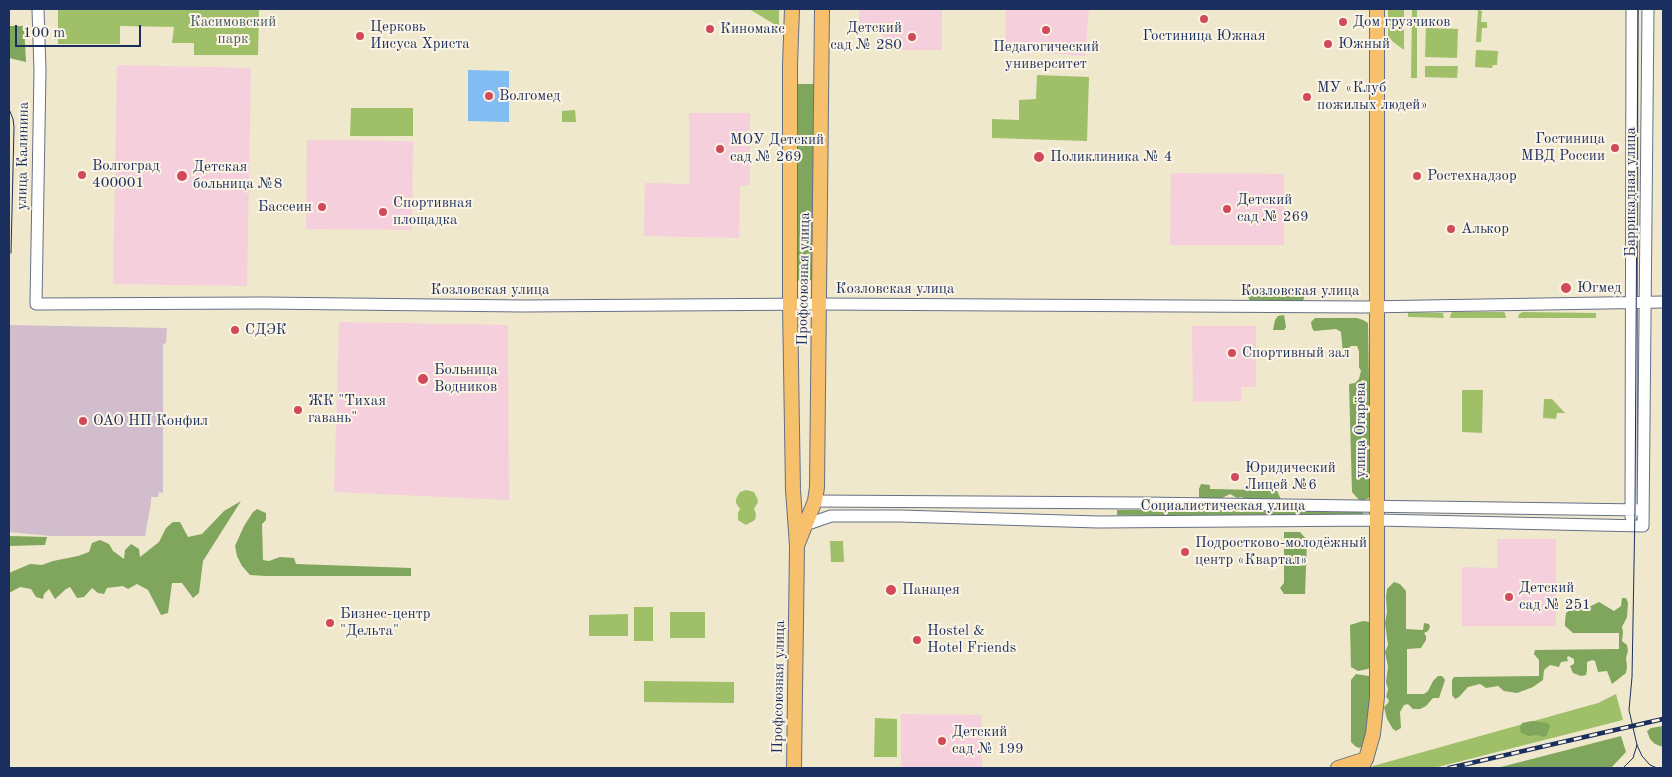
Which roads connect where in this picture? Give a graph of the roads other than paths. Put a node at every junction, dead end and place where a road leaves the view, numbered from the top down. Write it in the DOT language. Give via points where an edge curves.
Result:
graph roads {
  1 [pos="38,9"];
  2 [pos="792,9"];
  3 [pos="822,9"];
  4 [pos="1377,9"];
  5 [pos="1632,9"];
  6 [pos="1648,9"];
  7 [pos="1645,302"];
  8 [pos="1663,302"];
  9 [pos="1631,303"];
  10 [pos="36,304"];
  11 [pos="790,304"];
  12 [pos="820,304"];
  13 [pos="1378,306"];
  14 [pos="815,501"];
  15 [pos="1378,506"];
  16 [pos="1637,510"];
  17 [pos="1378,520"];
  18 [pos="805,526"];
  19 [pos="1637,526"];
  20 [pos="797,546"];
  21 [pos="1364,764"];
  22 [pos="794,768"];
  23 [pos="1338,768"];
  1 -- 10 [label="street, улица Калинина"];
  2 -- 11 [label="main road, Профсоюзная улица"];
  3 -- 12 [label="main road, Профсоюзная улица"];
  4 -- 13 [label="main road, улица Огарёва"];
  5 -- 9 [label="street, Баррикадная улица"];
  6 -- 7 [label="street, Баррикадная улица"];
  7 -- 8 [label="street, Козловская улица"];
  7 -- 9 [label="street, Козловская улица"];
  7 -- 16 [label="street, Баррикадная улица"];
  9 -- 13 [label="street, Козловская улица"];
  9 -- 16 [label="street, Баррикадная улица"];
  10 -- 11 [label="street, Козловская улица"];
  11 -- 12 [label="street, Козловская улица"];
  11 -- 20 [label="main road, Профсоюзная улица"];
  12 -- 13 [label="street, Козловская улица"];
  12 -- 14 [label="main road, Профсоюзная улица"];
  13 -- 15 [label="main road, улица Огарёва"];
  14 -- 15 [label="street, Социалистическая улица"];
  14 -- 18 [label="main road, Профсоюзная улица"];
  15 -- 16 [label="street, Социалистическая улица"];
  15 -- 17 [label="main road, улица Огарёва"];
  16 -- 19 [label="street, Баррикадная улица"];
  17 -- 18 [label="street, Социалистическая улица" via="1098,522 831,516"];
  17 -- 19 [label="street, Социалистическая улица"];
  17 -- 21 [label="main road, улица Огарёва" via="1377,697 1375,723"];
  18 -- 20 [label="main road, Профсоюзная улица"];
  20 -- 22 [label="main road, Профсоюзная улица"];
  21 -- 23 [label="main road"];
}
